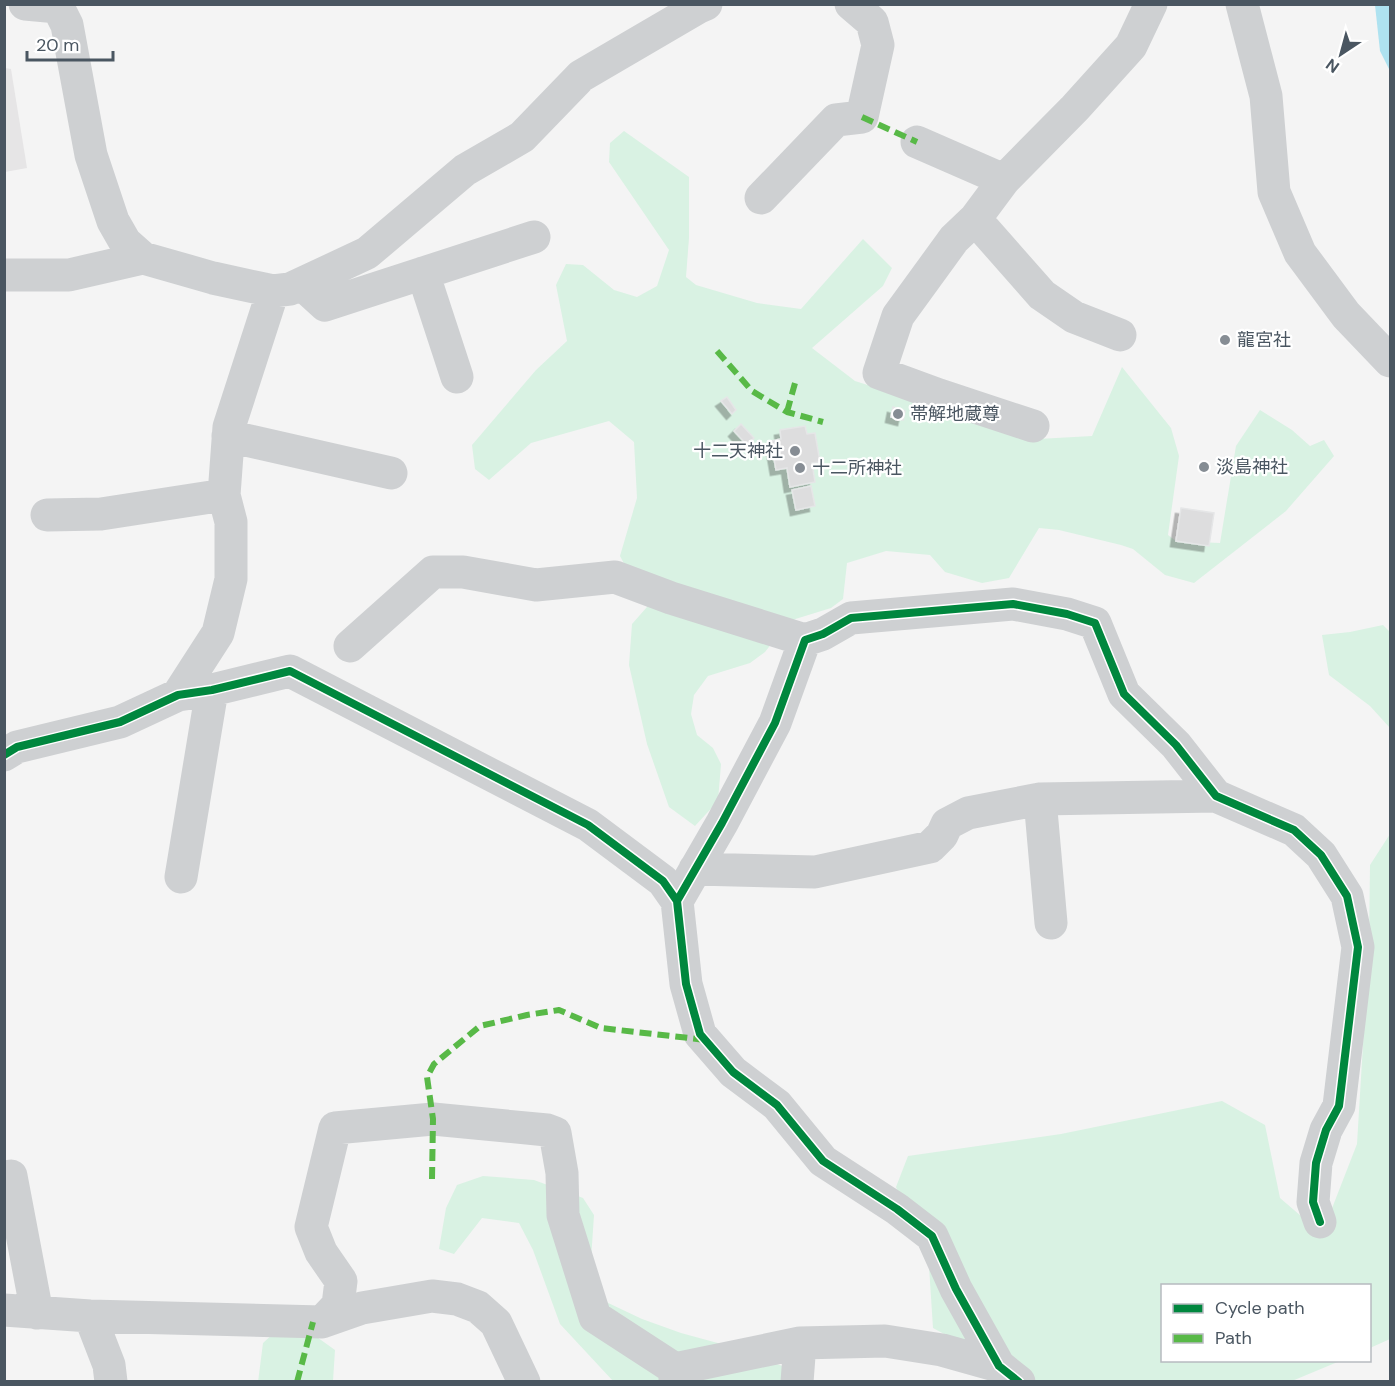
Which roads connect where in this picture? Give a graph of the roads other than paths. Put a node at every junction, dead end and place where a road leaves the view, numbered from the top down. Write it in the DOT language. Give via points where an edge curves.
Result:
graph roads {
  1 [pos="25,4"];
  2 [pos="706,4"];
  3 [pos="851,4"];
  4 [pos="1151,4"];
  5 [pos="1242,4"];
  6 [pos="58,6"];
  7 [pos="917,142"];
  8 [pos="1004,180"];
  9 [pos="761,198"];
  10 [pos="975,219"];
  11 [pos="534,237"];
  12 [pos="143,258"];
  13 [pos="423,273"];
  14 [pos="4,275"];
  15 [pos="287,288"];
  16 [pos="1120,335"];
  17 [pos="1390,362"];
  18 [pos="457,377"];
  19 [pos="1033,426"];
  20 [pos="228,436"];
  21 [pos="391,473"];
  22 [pos="224,495"];
  23 [pos="47,515"];
  24 [pos="805,640"];
  25 [pos="350,646"];
  26 [pos="212,690"];
  27 [pos="178,695"];
  28 [pos="4,755"];
  29 [pos="1216,796"];
  30 [pos="1040,800"];
  31 [pos="695,869"];
  32 [pos="181,877"];
  33 [pos="677,901"];
  34 [pos="1051,923"];
  35 [pos="4,1177"];
  36 [pos="1320,1222"];
  37 [pos="4,1310"];
  38 [pos="37,1313"];
  39 [pos="90,1316"];
  40 [pos="322,1322"];
  41 [pos="800,1343"];
  42 [pos="1009,1374"];
  43 [pos="675,1375"];
  44 [pos="111,1382"];
  45 [pos="525,1382"];
  46 [pos="797,1382"];
  1 -- 6 [label="street"];
  2 -- 15 [label="street" via="581,76 522,137 465,170 367,253"];
  3 -- 9 [label="street" via="872,22 878,45 862,117 836,120"];
  4 -- 8 [label="street" via="1131,46"];
  5 -- 17 [label="street" via="1266,96 1274,192 1300,253 1346,315"];
  6 -- 12 [label="street" via="67,25 91,155 113,221 126,242"];
  7 -- 8 [label="street"];
  8 -- 10 [label="street"];
  10 -- 16 [label="street" via="1041,295 1074,317"];
  10 -- 19 [label="street" via="954,239 898,316 879,373"];
  11 -- 13 [label="street"];
  12 -- 14 [label="street" via="69,275"];
  12 -- 15 [label="street" via="213,278"];
  13 -- 15 [label="street" via="325,305"];
  13 -- 18 [label="street"];
  15 -- 20 [label="street"];
  20 -- 21 [label="street"];
  20 -- 22 [label="street"];
  22 -- 23 [label="street" via="101,514"];
  22 -- 27 [label="street" via="231,522 231,579 218,633"];
  24 -- 25 [label="street" via="615,577 536,585 463,572 433,572"];
  24 -- 29 [label="street" via="851,618 1013,604 1095,623 1124,694 1176,745"];
  24 -- 31 [label="street" via="775,723"];
  26 -- 27 [label="street"];
  26 -- 32 [label="street"];
  26 -- 33 [label="street" via="290,671 588,825 663,881"];
  27 -- 28 [label="street" via="120,722 17,747"];
  29 -- 30 [label="street"];
  29 -- 36 [label="street" via="1294,830 1321,855 1347,896 1358,947 1339,1106 1326,1130 1316,1163 1313,1202"];
  30 -- 31 [label="street" via="968,813 947,824 930,847 815,872"];
  30 -- 34 [label="street"];
  31 -- 33 [label="street"];
  33 -- 42 [label="street" via="686,984 700,1034 733,1072 777,1105 823,1161 932,1236 956,1289"];
  35 -- 38 [label="street" via="11,1176"];
  37 -- 38 [label="street"];
  38 -- 39 [label="street"];
  39 -- 40 [label="street"];
  39 -- 44 [label="street" via="109,1365"];
  40 -- 43 [label="street" via="338,1305 341,1281 321,1252 311,1227 335,1128 433,1119 547,1130 555,1133 562,1173 563,1215 595,1317"];
  40 -- 45 [label="street" via="362,1308 432,1296 457,1299 478,1307 496,1323"];
  41 -- 42 [label="street" via="885,1341 942,1350"];
  41 -- 43 [label="street"];
  41 -- 46 [label="street"];
}
